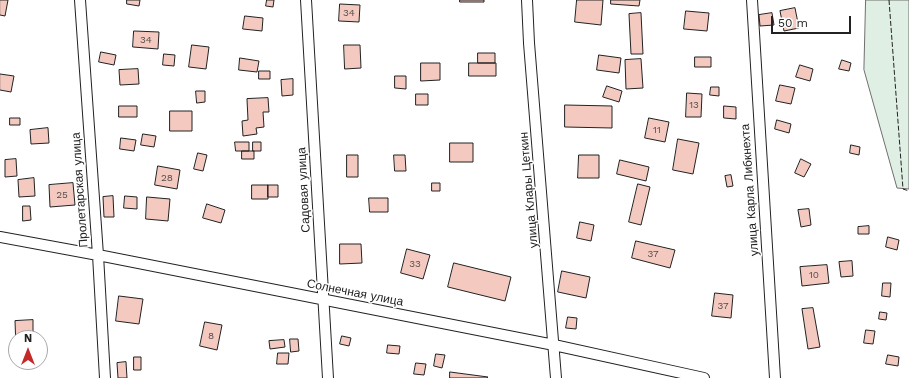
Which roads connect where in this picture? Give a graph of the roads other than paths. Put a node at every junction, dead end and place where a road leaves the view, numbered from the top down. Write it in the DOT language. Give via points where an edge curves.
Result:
graph roads {
  1 [pos="80,0"];
  2 [pos="306,0"];
  3 [pos="527,0"];
  4 [pos="752,0"];
  5 [pos="0,237"];
  6 [pos="98,255"];
  7 [pos="324,300"];
  8 [pos="554,344"];
  9 [pos="105,378"];
  10 [pos="328,378"];
  11 [pos="556,378"];
  12 [pos="704,378"];
  13 [pos="775,378"];
  1 -- 6 [label="street, Пролетарская улица"];
  2 -- 7 [label="street, Садовая улица"];
  3 -- 8 [label="street, улица Клары Цеткин"];
  4 -- 13 [label="street, улица Карла Либкнехта"];
  5 -- 6 [label="street, Солнечная улица"];
  6 -- 7 [label="street, Солнечная улица"];
  6 -- 9 [label="street, Пролетарская улица"];
  7 -- 8 [label="street, Солнечная улица"];
  7 -- 10 [label="street, Садовая улица"];
  8 -- 11 [label="street, улица Клары Цеткин"];
  8 -- 12 [label="street, Солнечная улица"];
}
